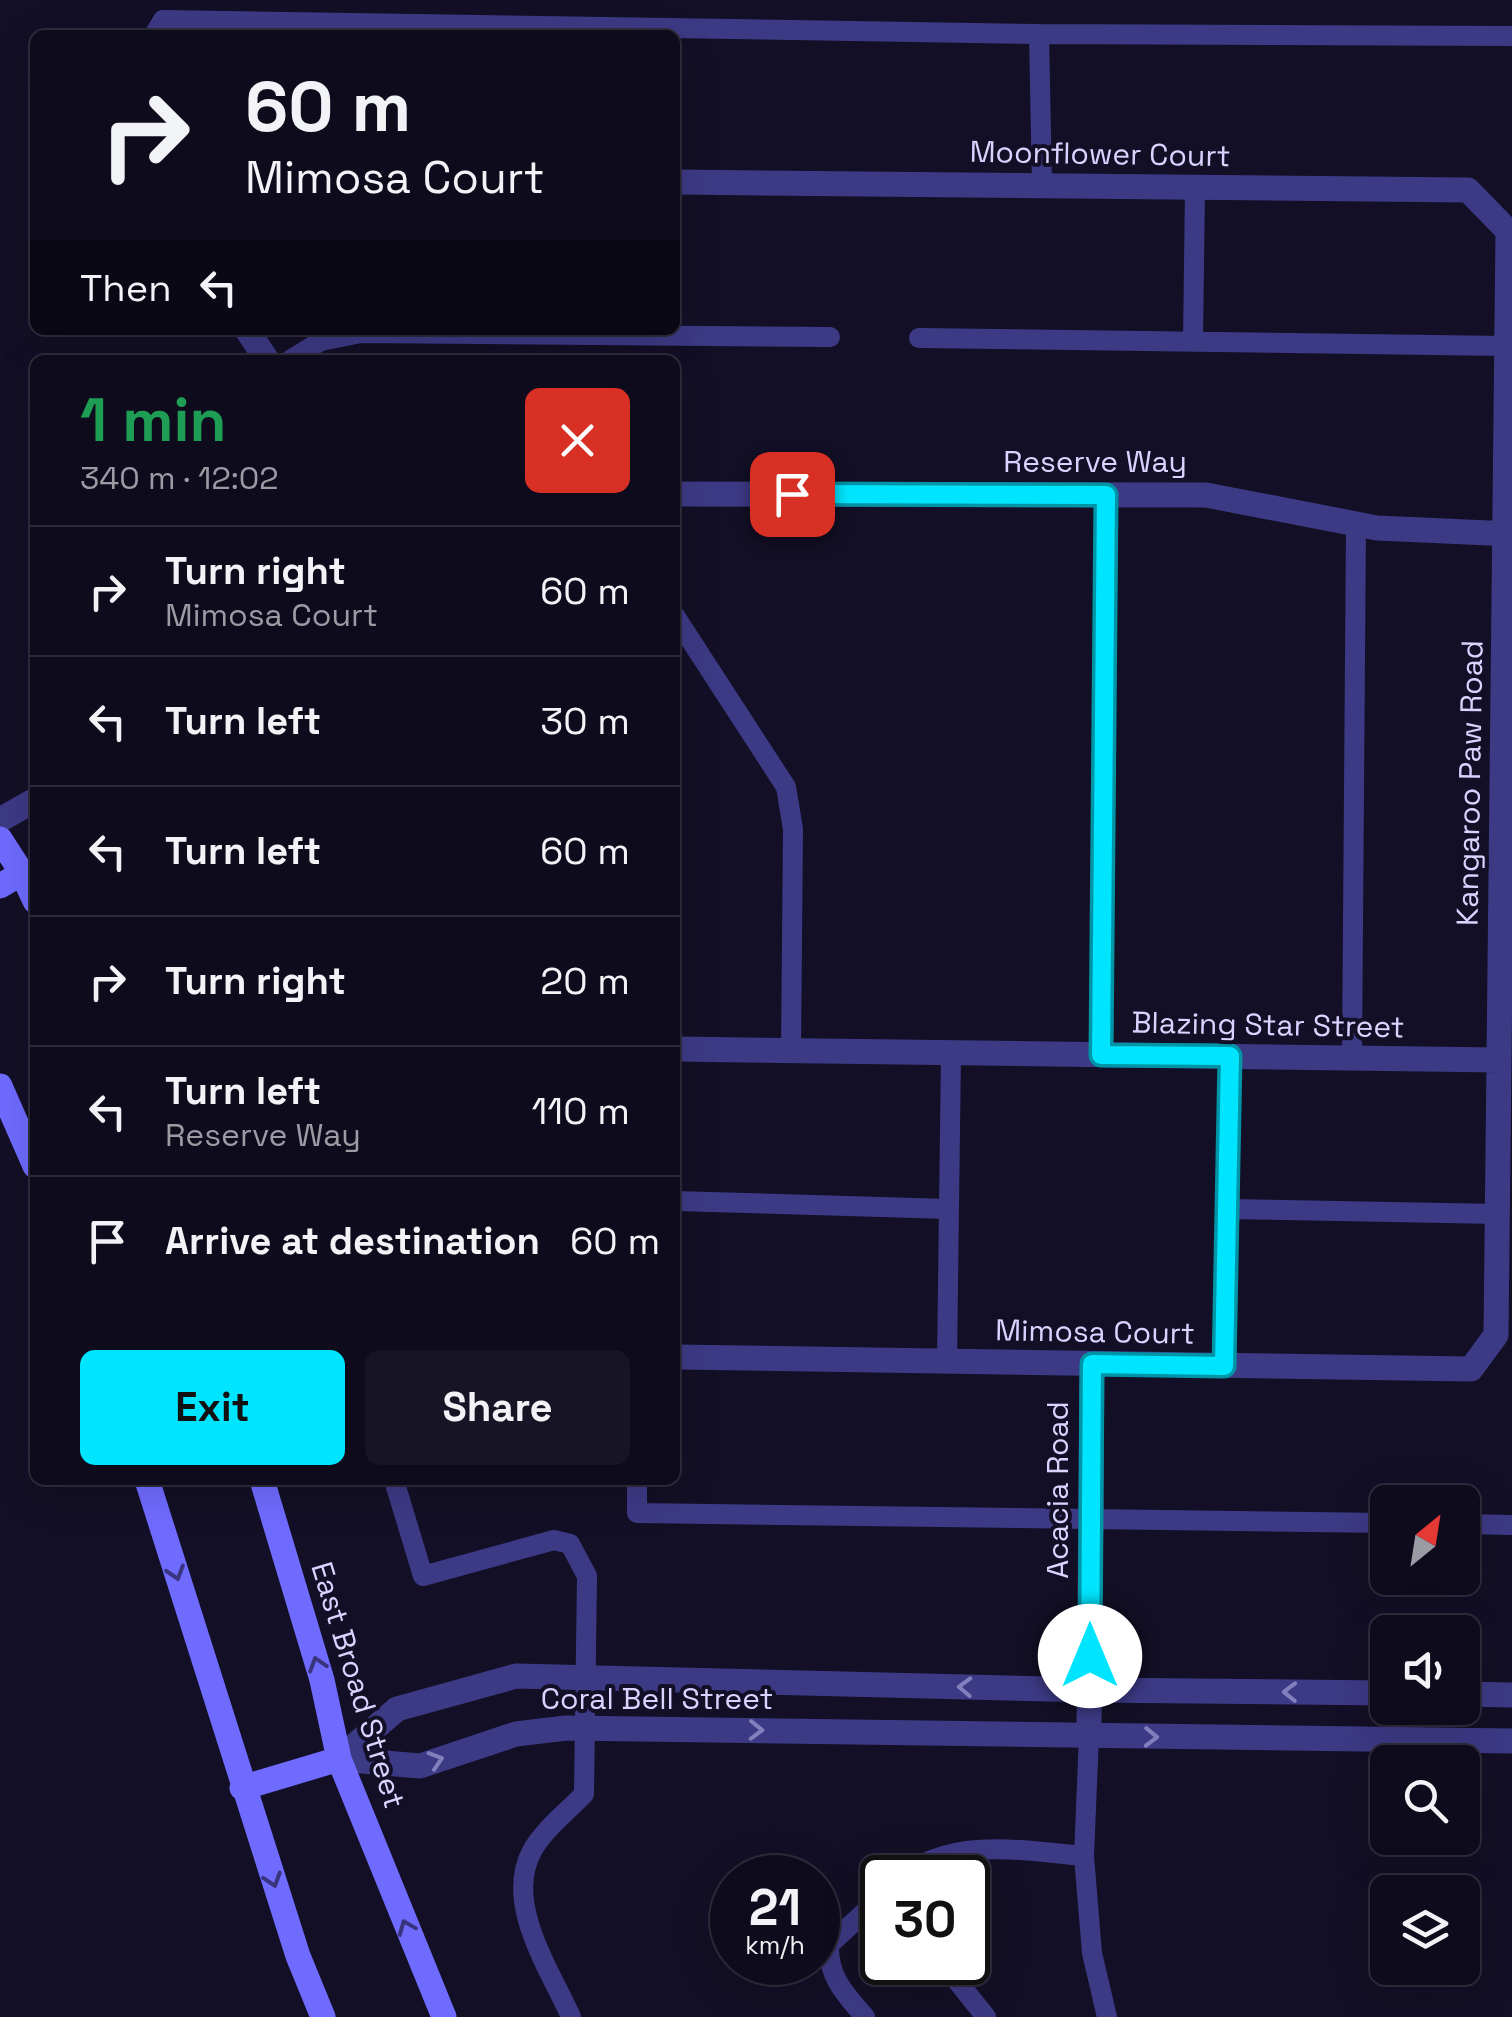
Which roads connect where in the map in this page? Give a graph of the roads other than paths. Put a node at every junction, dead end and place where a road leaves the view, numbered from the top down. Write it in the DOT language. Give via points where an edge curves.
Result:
graph roads {
  1 [pos="157,30"];
  2 [pos="1039,34"];
  3 [pos="1512,36"];
  4 [pos="680,182"];
  5 [pos="1042,186"];
  6 [pos="1195,188"];
  7 [pos="1508,231"];
  8 [pos="1510,280"];
  9 [pos="680,334"];
  10 [pos="349,335"];
  11 [pos="830,337"];
  12 [pos="918,338"];
  13 [pos="1193,342"];
  14 [pos="1506,346"];
  15 [pos="298,355"];
  16 [pos="680,494"];
  17 [pos="1106,495"];
  18 [pos="1356,524"];
  19 [pos="1508,534"];
  20 [pos="680,624"];
  21 [pos="30,803"];
  22 [pos="0,820"];
  23 [pos="0,840"];
  24 [pos="19,875"];
  25 [pos="1507,897"];
  26 [pos="680,1049"];
  27 [pos="791,1051"];
  28 [pos="951,1053"];
  29 [pos="1101,1055"];
  30 [pos="1230,1056"];
  31 [pos="1352,1058"];
  32 [pos="1500,1060"];
  33 [pos="0,1086"];
  34 [pos="30,1155"];
  35 [pos="680,1201"];
  36 [pos="949,1209"];
  37 [pos="1226,1209"];
  38 [pos="1498,1214"];
  39 [pos="1496,1335"];
  40 [pos="680,1358"];
  41 [pos="947,1362"];
  42 [pos="1092,1364"];
  43 [pos="1224,1366"];
  44 [pos="148,1485"];
  45 [pos="264,1485"];
  46 [pos="397,1485"];
  47 [pos="637,1485"];
  48 [pos="1090,1520"];
  49 [pos="1370,1524"];
  50 [pos="1480,1524"];
  51 [pos="1512,1525"];
  52 [pos="585,1675"];
  53 [pos="1089,1690"];
  54 [pos="1370,1694"];
  55 [pos="1480,1694"];
  56 [pos="1512,1695"];
  57 [pos="584,1728"];
  58 [pos="1089,1736"];
  59 [pos="1512,1742"];
  60 [pos="340,1759"];
  61 [pos="242,1788"];
  62 [pos="946,1855"];
  63 [pos="1084,1856"];
  64 [pos="860,1916"];
  65 [pos="960,1985"];
  66 [pos="323,2017"];
  67 [pos="444,2017"];
  68 [pos="571,2017"];
  69 [pos="866,2017"];
  70 [pos="986,2017"];
  71 [pos="1107,2017"];
  1 -- 2 [label="lane" via="163,20"];
  2 -- 3 [label="lane"];
  2 -- 5 [label="lane"];
  4 -- 5 [label="street, Moonflower Court"];
  5 -- 6 [label="street, Moonflower Court"];
  6 -- 7 [label="street, Moonflower Court" via="1468,190"];
  6 -- 13 [label="lane"];
  7 -- 8 [label="street, Kangaroo Paw Road"];
  8 -- 14 [label="street, Kangaroo Paw Road"];
  9 -- 11 [label="lane"];
  10 -- 15 [label="lane" via="321,340"];
  12 -- 13 [label="lane"];
  13 -- 14 [label="lane"];
  14 -- 19 [label="street, Kangaroo Paw Road"];
  16 -- 17 [label="street, Reserve Way"];
  17 -- 18 [label="street, Reserve Way" via="1206,495"];
  17 -- 29 [label="lane"];
  18 -- 19 [label="street, Reserve Way"];
  18 -- 31 [label="lane"];
  19 -- 25 [label="street, Kangaroo Paw Road"];
  20 -- 27 [label="lane" via="786,787 794,830"];
  21 -- 22 [label="street"];
  23 -- 24 [label="main road"];
  25 -- 32 [label="street, Kangaroo Paw Road"];
  26 -- 27 [label="street, Blazing Star Street"];
  27 -- 28 [label="street, Blazing Star Street"];
  28 -- 29 [label="street, Blazing Star Street"];
  28 -- 36 [label="lane"];
  29 -- 30 [label="street, Blazing Star Street"];
  30 -- 31 [label="street, Blazing Star Street"];
  30 -- 37 [label="lane"];
  31 -- 32 [label="street, Blazing Star Street"];
  32 -- 38 [label="street, Kangaroo Paw Road"];
  33 -- 34 [label="main road"];
  35 -- 36 [label="lane"];
  36 -- 41 [label="lane"];
  37 -- 38 [label="lane"];
  37 -- 43 [label="lane"];
  38 -- 39 [label="street, Kangaroo Paw Road"];
  39 -- 43 [label="street, Mimosa Court" via="1471,1369"];
  40 -- 41 [label="street, Mimosa Court"];
  41 -- 42 [label="street, Mimosa Court"];
  42 -- 43 [label="street, Mimosa Court"];
  42 -- 48 [label="street, Acacia Road"];
  44 -- 61 [label="main road, one-way"];
  60 -- 45 [label="main road, East Broad Street, one-way"];
  46 -- 52 [label="lane" via="423,1576 554,1540 570,1544 587,1576"];
  47 -- 48 [label="lane" via="637,1513"];
  48 -- 49 [label="lane"];
  48 -- 53 [label="street, Acacia Road"];
  50 -- 51 [label="lane"];
  53 -- 52 [label="street, Coral Bell Street, one-way"];
  52 -- 57 [label="lane"];
  52 -- 60 [label="street, Coral Bell Street" via="516,1676 397,1709"];
  54 -- 53 [label="street, Coral Bell Street, one-way"];
  53 -- 58 [label="street, Acacia Road"];
  55 -- 56 [label="street"];
  57 -- 58 [label="street, Coral Bell Street, one-way"];
  60 -- 57 [label="street, Coral Bell Street, one-way" via="420,1766 516,1734"];
  57 -- 68 [label="lane" via="584,1794 533,1848 521,1878 522,1906"];
  58 -- 59 [label="street, Coral Bell Street, one-way"];
  58 -- 63 [label="lane"];
  60 -- 61 [label="main road"];
  67 -- 60 [label="main road, East Broad Street, one-way"];
  61 -- 66 [label="main road, one-way"];
  62 -- 63 [label="lane" via="1007,1849"];
  63 -- 71 [label="lane" via="1092,1953"];
  64 -- 69 [label="lane" via="829,1945 828,1964"];
  65 -- 70 [label="lane"];
}
